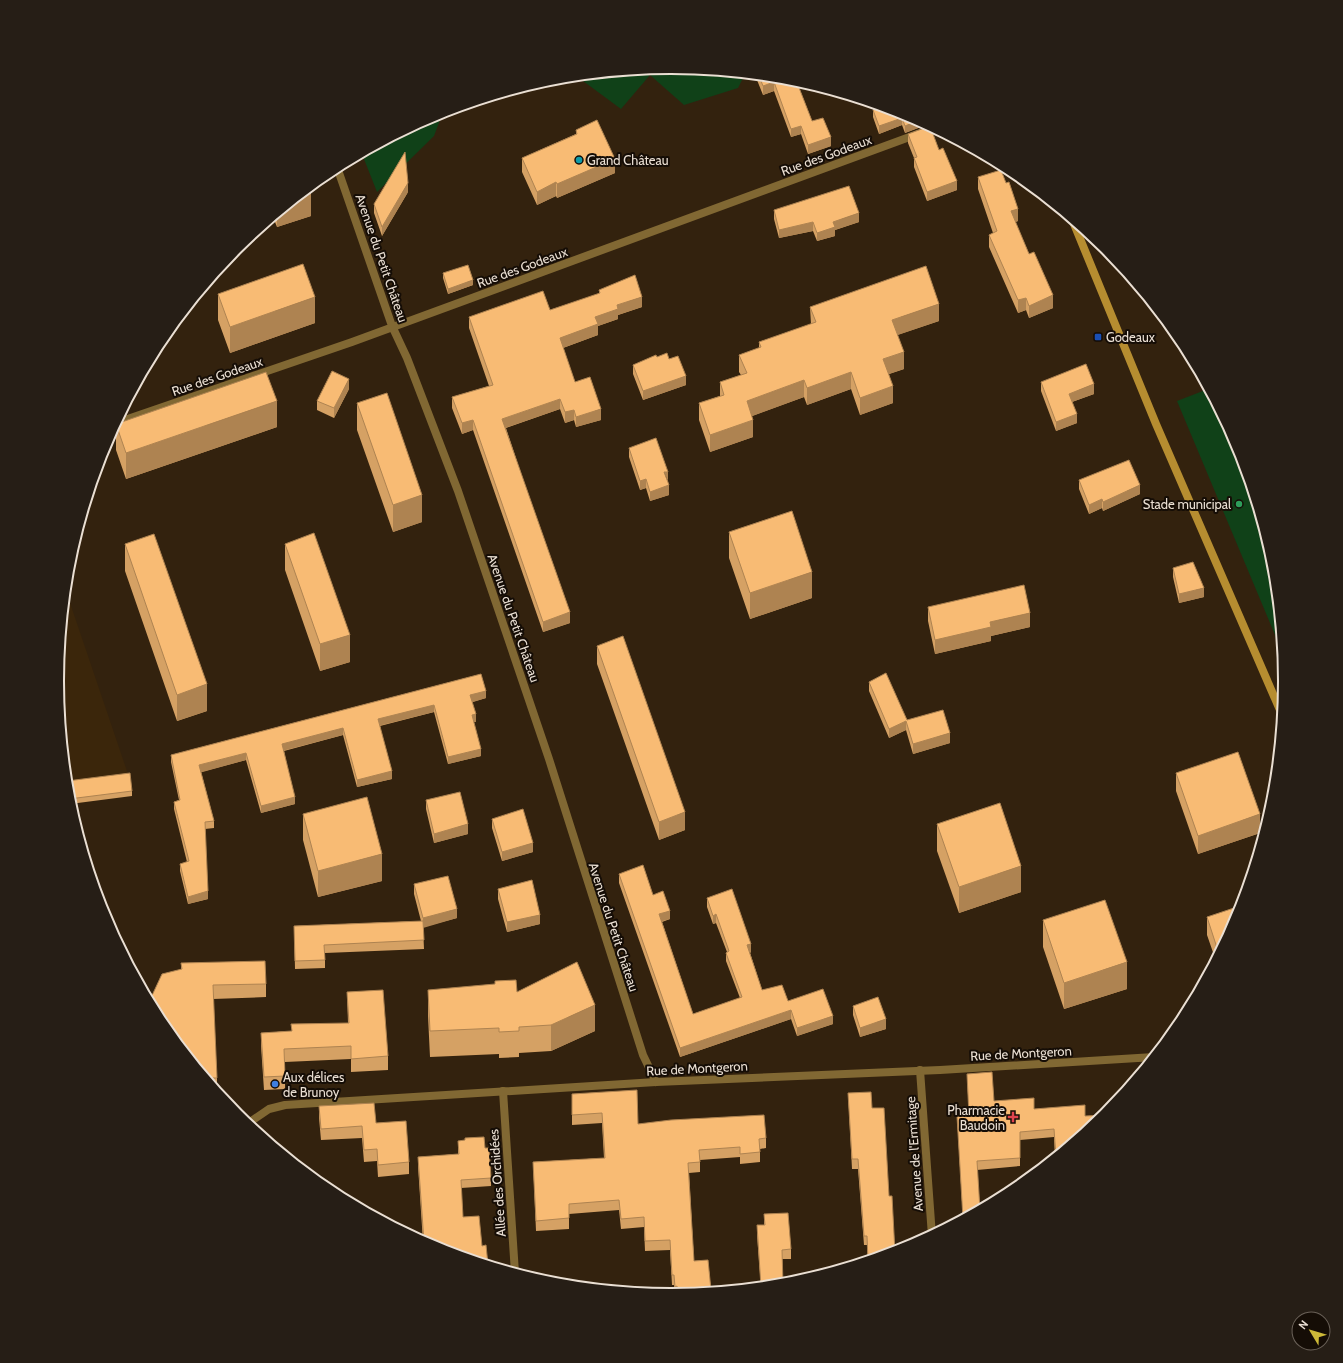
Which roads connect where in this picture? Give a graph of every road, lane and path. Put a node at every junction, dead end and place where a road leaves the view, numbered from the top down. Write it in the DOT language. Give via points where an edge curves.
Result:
graph roads {
  1 [pos="927,131"];
  2 [pos="339,173"];
  3 [pos="1076,229"];
  4 [pos="392,326"];
  5 [pos="123,420"];
  6 [pos="1278,708"];
  7 [pos="1148,1057"];
  8 [pos="920,1070"];
  9 [pos="656,1082"];
  10 [pos="503,1091"];
  11 [pos="252,1120"];
  12 [pos="932,1230"];
  13 [pos="515,1268"];
  1 -- 4 [label="street, Rue des Godeaux"];
  2 -- 4 [label="street, Avenue du Petit Château"];
  3 -- 6 [label="main road" via="1156,424"];
  4 -- 5 [label="street, Rue des Godeaux"];
  4 -- 9 [label="street, Avenue du Petit Château" via="407,358 458,491 547,751 643,1055"];
  7 -- 8 [label="street, Rue de Montgeron"];
  8 -- 9 [label="street, Rue de Montgeron"];
  8 -- 12 [label="street, Avenue de l'Ermitage"];
  9 -- 10 [label="street, Rue de Montgeron"];
  10 -- 11 [label="street, Rue de Montgeron" via="284,1105"];
  10 -- 13 [label="street, Allée des Orchidées"];
}
